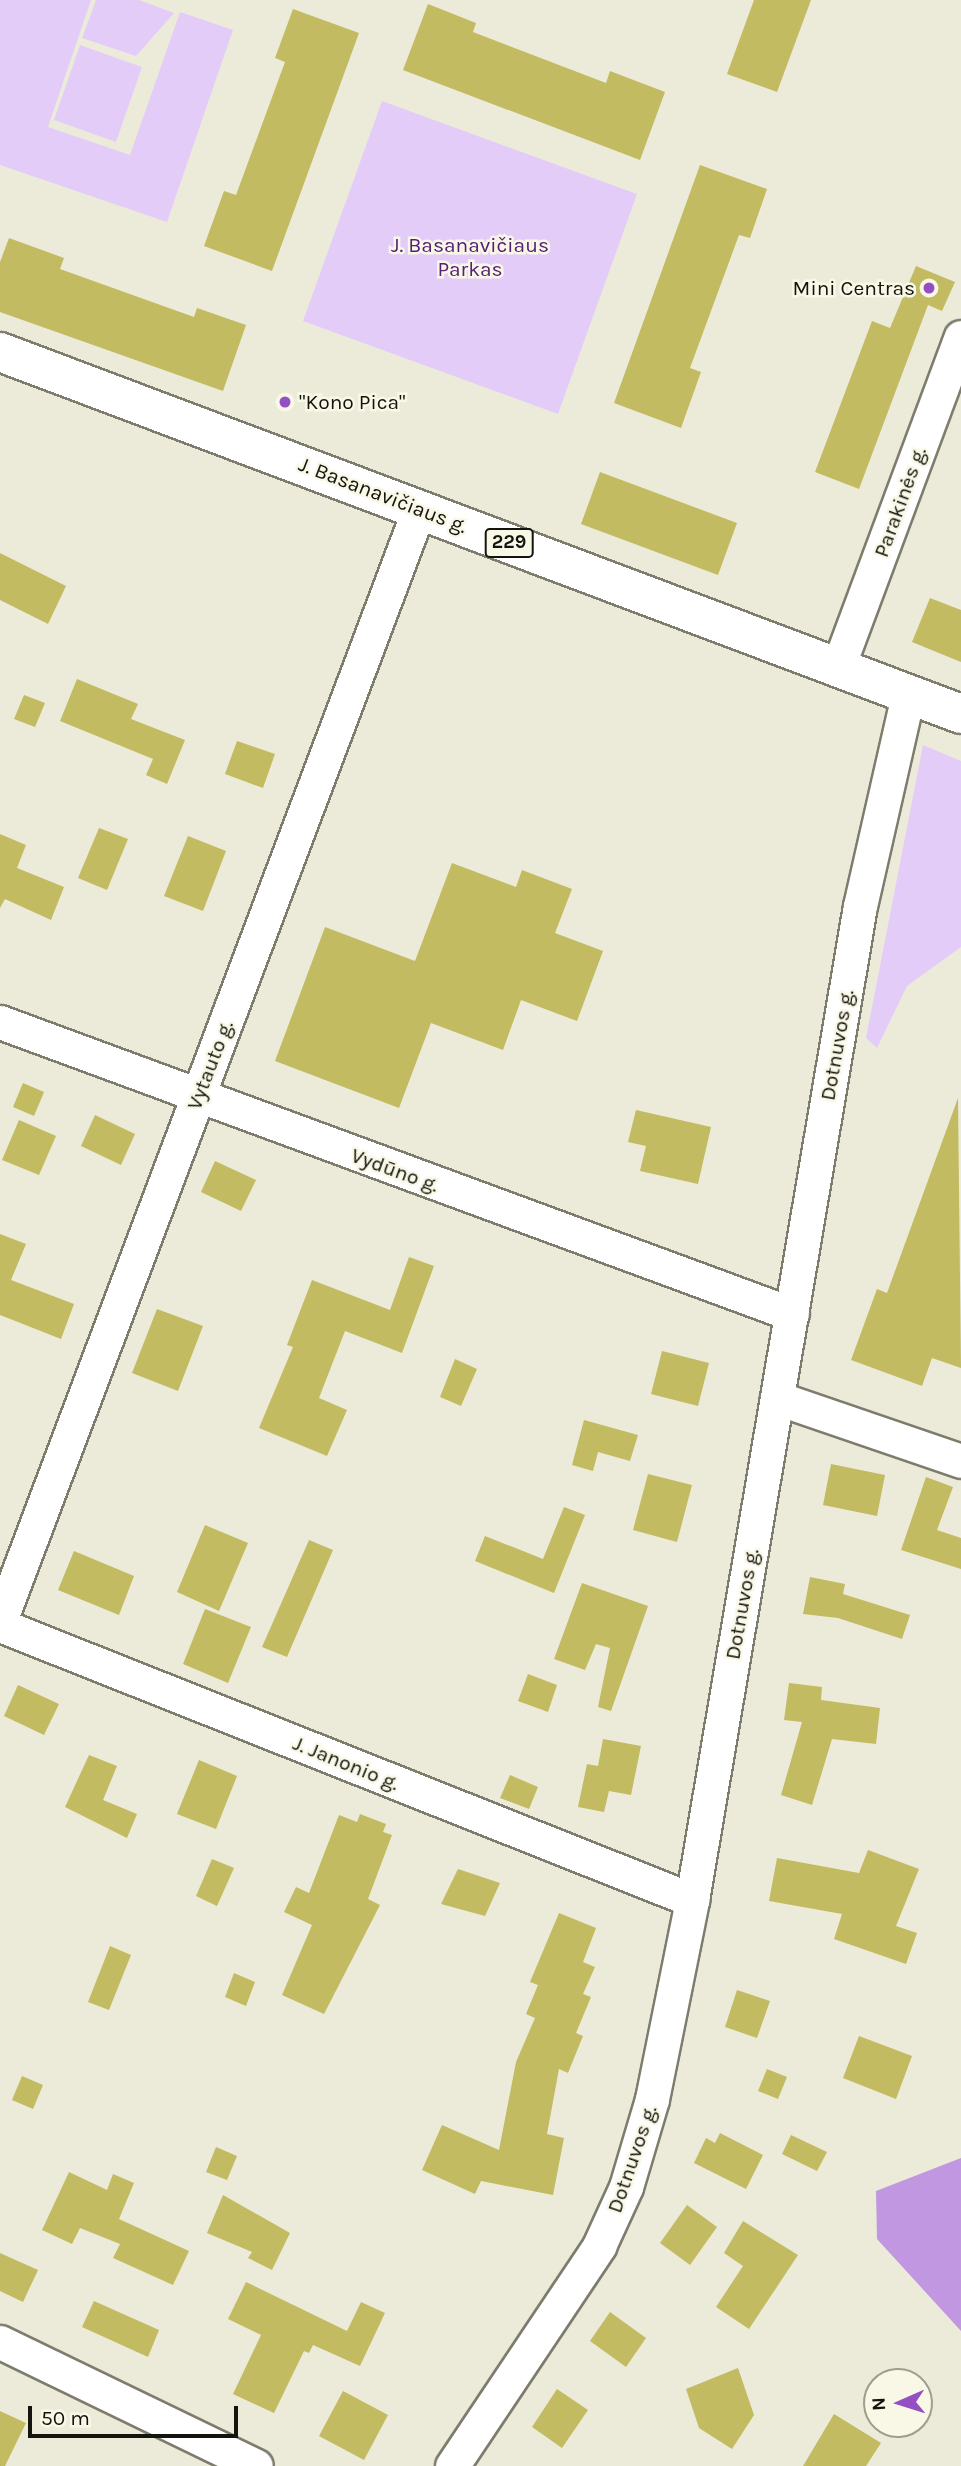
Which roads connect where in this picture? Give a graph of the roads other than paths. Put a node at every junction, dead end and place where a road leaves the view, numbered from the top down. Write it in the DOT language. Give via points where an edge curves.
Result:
graph roads {
  1 [pos="961,337"];
  2 [pos="0,352"];
  3 [pos="419,509"];
  4 [pos="838,667"];
  5 [pos="908,694"];
  6 [pos="961,714"];
  7 [pos="0,1022"];
  8 [pos="197,1098"];
  9 [pos="792,1314"];
  10 [pos="777,1398"];
  11 [pos="961,1461"];
  12 [pos="0,1623"];
  13 [pos="692,1900"];
  14 [pos="0,2342"];
  15 [pos="256,2466"];
  16 [pos="452,2466"];
  1 -- 4 [label="street, Parakinės g."];
  2 -- 3 [label="main road, J. Basanavičiaus g. / 229"];
  3 -- 4 [label="main road, J. Basanavičiaus g. / 229"];
  3 -- 8 [label="street, Vytauto g."];
  4 -- 5 [label="main road, J. Basanavičiaus g. / 229"];
  5 -- 6 [label="main road, J. Basanavičiaus g. / 229"];
  5 -- 9 [label="street, Dotnuvos g." via="860,906"];
  7 -- 8 [label="street, Vydūno g."];
  8 -- 9 [label="street, Vydūno g."];
  8 -- 12 [label="street, Vytauto g."];
  9 -- 10 [label="street, Dotnuvos g."];
  10 -- 11 [label="street"];
  10 -- 13 [label="street, Dotnuvos g."];
  12 -- 13 [label="street, J. Janonio g."];
  13 -- 16 [label="street, Dotnuvos g." via="652,2099 626,2187 599,2246"];
  14 -- 15 [label="street"];
}
